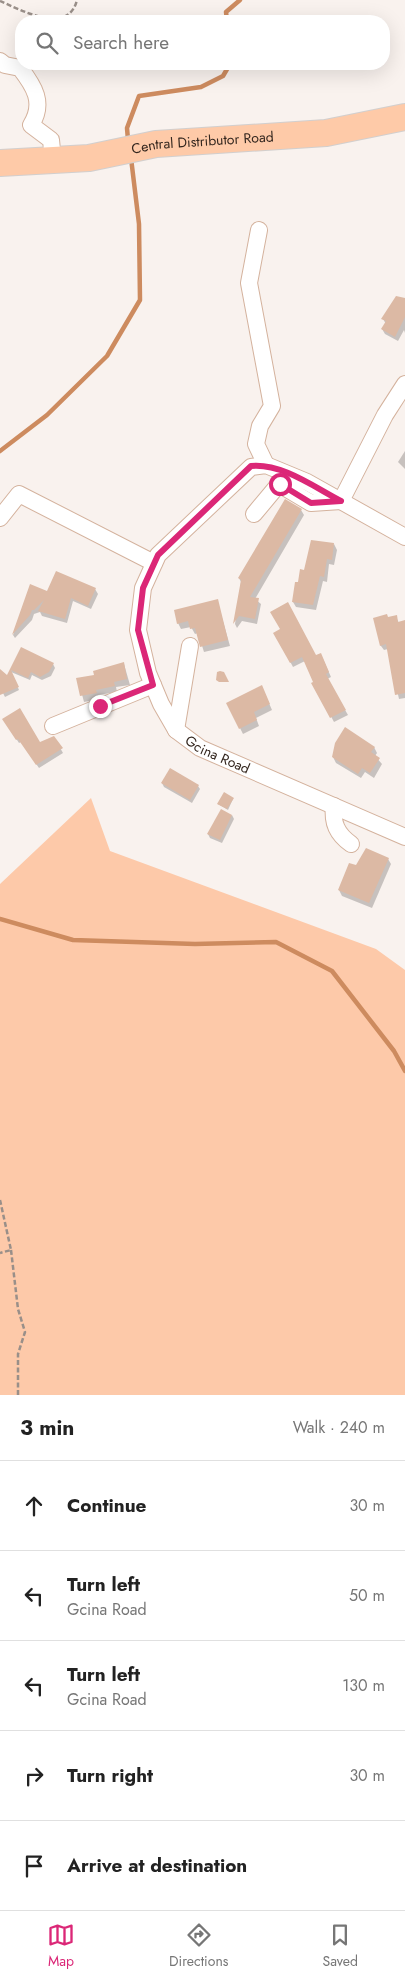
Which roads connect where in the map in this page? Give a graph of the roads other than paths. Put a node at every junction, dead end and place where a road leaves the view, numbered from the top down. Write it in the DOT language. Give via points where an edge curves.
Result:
graph roads {
  1 [pos="0,61"];
  2 [pos="15,67"];
  3 [pos="22,70"];
  4 [pos="405,117"];
  5 [pos="405,130"];
  6 [pos="156,150"];
  7 [pos="53,160"];
  8 [pos="0,163"];
  9 [pos="92,163"];
  10 [pos="0,176"];
  11 [pos="259,230"];
  12 [pos="405,384"];
  13 [pos="266,465"];
  14 [pos="341,501"];
  15 [pos="254,514"];
  16 [pos="0,518"];
  17 [pos="405,537"];
  18 [pos="154,563"];
  19 [pos="190,646"];
  20 [pos="153,685"];
  21 [pos="53,726"];
  22 [pos="176,730"];
  23 [pos="334,806"];
  24 [pos="405,837"];
  25 [pos="351,844"];
  1 -- 2 [label="street"];
  3 -- 7 [label="street" via="36,89 38,102 31,125 51,140"];
  4 -- 6 [label="highway, Central Distributor Road" via="326,133"];
  5 -- 6 [label="highway, Central Distributor Road" via="324,147"];
  6 -- 9 [label="highway, Central Distributor Road"];
  7 -- 8 [label="highway, Central Distributor Road"];
  7 -- 9 [label="highway, Central Distributor Road"];
  9 -- 10 [label="highway, Central Distributor Road"];
  11 -- 13 [label="street" via="250,283 272,406 260,426 256,444"];
  12 -- 14 [label="street" via="385,415"];
  13 -- 14 [label="street"];
  13 -- 18 [label="street, Gcina Road" via="251,466 158,555"];
  14 -- 15 [label="street" via="311,503 280,484"];
  14 -- 17 [label="street"];
  16 -- 18 [label="street" via="19,494"];
  18 -- 20 [label="street, Gcina Road" via="143,588 138,630"];
  19 -- 22 [label="street"];
  20 -- 21 [label="street"];
  20 -- 22 [label="street, Gcina Road"];
  22 -- 23 [label="street, Gcina Road" via="200,748"];
  23 -- 24 [label="street, Gcina Road"];
  23 -- 25 [label="street" via="332,818 337,830"];
}
